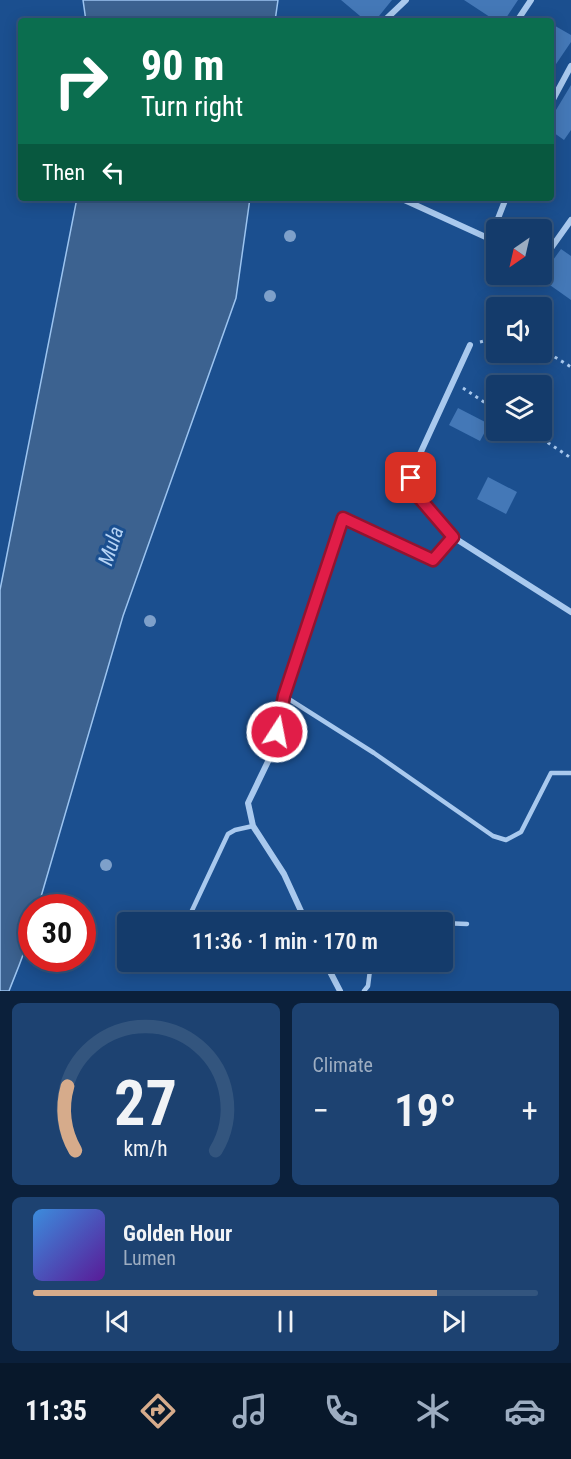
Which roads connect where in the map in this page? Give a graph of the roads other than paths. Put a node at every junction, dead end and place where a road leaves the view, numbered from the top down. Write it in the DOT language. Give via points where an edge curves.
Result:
graph roads {
  1 [pos="406,0"];
  2 [pos="531,0"];
  3 [pos="387,18"];
  4 [pos="519,18"];
  5 [pos="571,66"];
  6 [pos="554,98"];
  7 [pos="407,201"];
  8 [pos="505,201"];
  9 [pos="571,220"];
  10 [pos="552,247"];
  11 [pos="470,345"];
  12 [pos="453,537"];
  13 [pos="571,612"];
  14 [pos="284,696"];
  15 [pos="571,773"];
  16 [pos="253,826"];
  17 [pos="191,912"];
  18 [pos="301,912"];
  19 [pos="453,923"];
  20 [pos="467,924"];
  21 [pos="331,972"];
  22 [pos="370,972"];
  23 [pos="340,991"];
  24 [pos="364,991"];
  1 -- 3 [label="street"];
  2 -- 4 [label="street"];
  5 -- 6 [label="street"];
  7 -- 8 [label="street" via="490,239"];
  9 -- 10 [label="street"];
  11 -- 12 [label="street" via="414,467 410,487"];
  12 -- 13 [label="street"];
  12 -- 14 [label="street" via="433,560 343,518"];
  14 -- 15 [label="lane" via="493,836 506,840 521,832 551,772"];
  14 -- 16 [label="street" via="274,749 249,803"];
  16 -- 17 [label="lane" via="228,834"];
  16 -- 18 [label="street" via="284,874"];
  19 -- 20 [label="lane"];
  21 -- 23 [label="street"];
  22 -- 24 [label="lane"];
}
